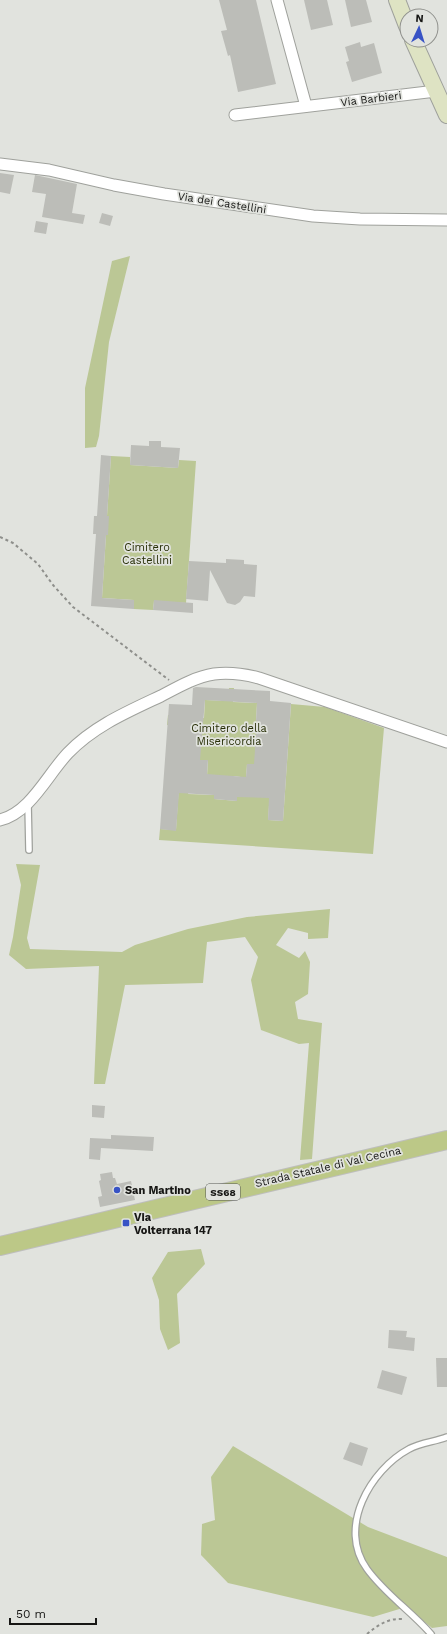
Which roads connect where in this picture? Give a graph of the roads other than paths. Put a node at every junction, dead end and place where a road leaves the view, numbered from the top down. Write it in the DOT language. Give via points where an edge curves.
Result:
graph roads {
  1 [pos="277,0"];
  2 [pos="417,48"];
  3 [pos="436,91"];
  4 [pos="306,106"];
  5 [pos="235,115"];
  6 [pos="447,115"];
  7 [pos="0,164"];
  8 [pos="447,220"];
  9 [pos="447,742"];
  10 [pos="28,803"];
  11 [pos="0,820"];
  12 [pos="30,850"];
  13 [pos="447,1140"];
  14 [pos="0,1246"];
  15 [pos="447,1437"];
  16 [pos="431,1634"];
  1 -- 4 [label="street"];
  2 -- 3 [label="main road"];
  3 -- 4 [label="street, Via Barbieri"];
  3 -- 6 [label="main road"];
  4 -- 5 [label="street, Via Barbieri"];
  7 -- 8 [label="street, Via dei Castellini" via="50,170 164,194 313,216"];
  9 -- 10 [label="street" via="259,678 228,672 212,674 193,680 117,716 85,737"];
  10 -- 11 [label="street" via="8,818"];
  10 -- 12 [label="lane"];
  13 -- 14 [label="main road, Strada Statale di Val Cecina / SS68"];
  15 -- 16 [label="lane" via="419,1444 389,1463 370,1487 361,1505 354,1532 357,1549 366,1568"];
}
